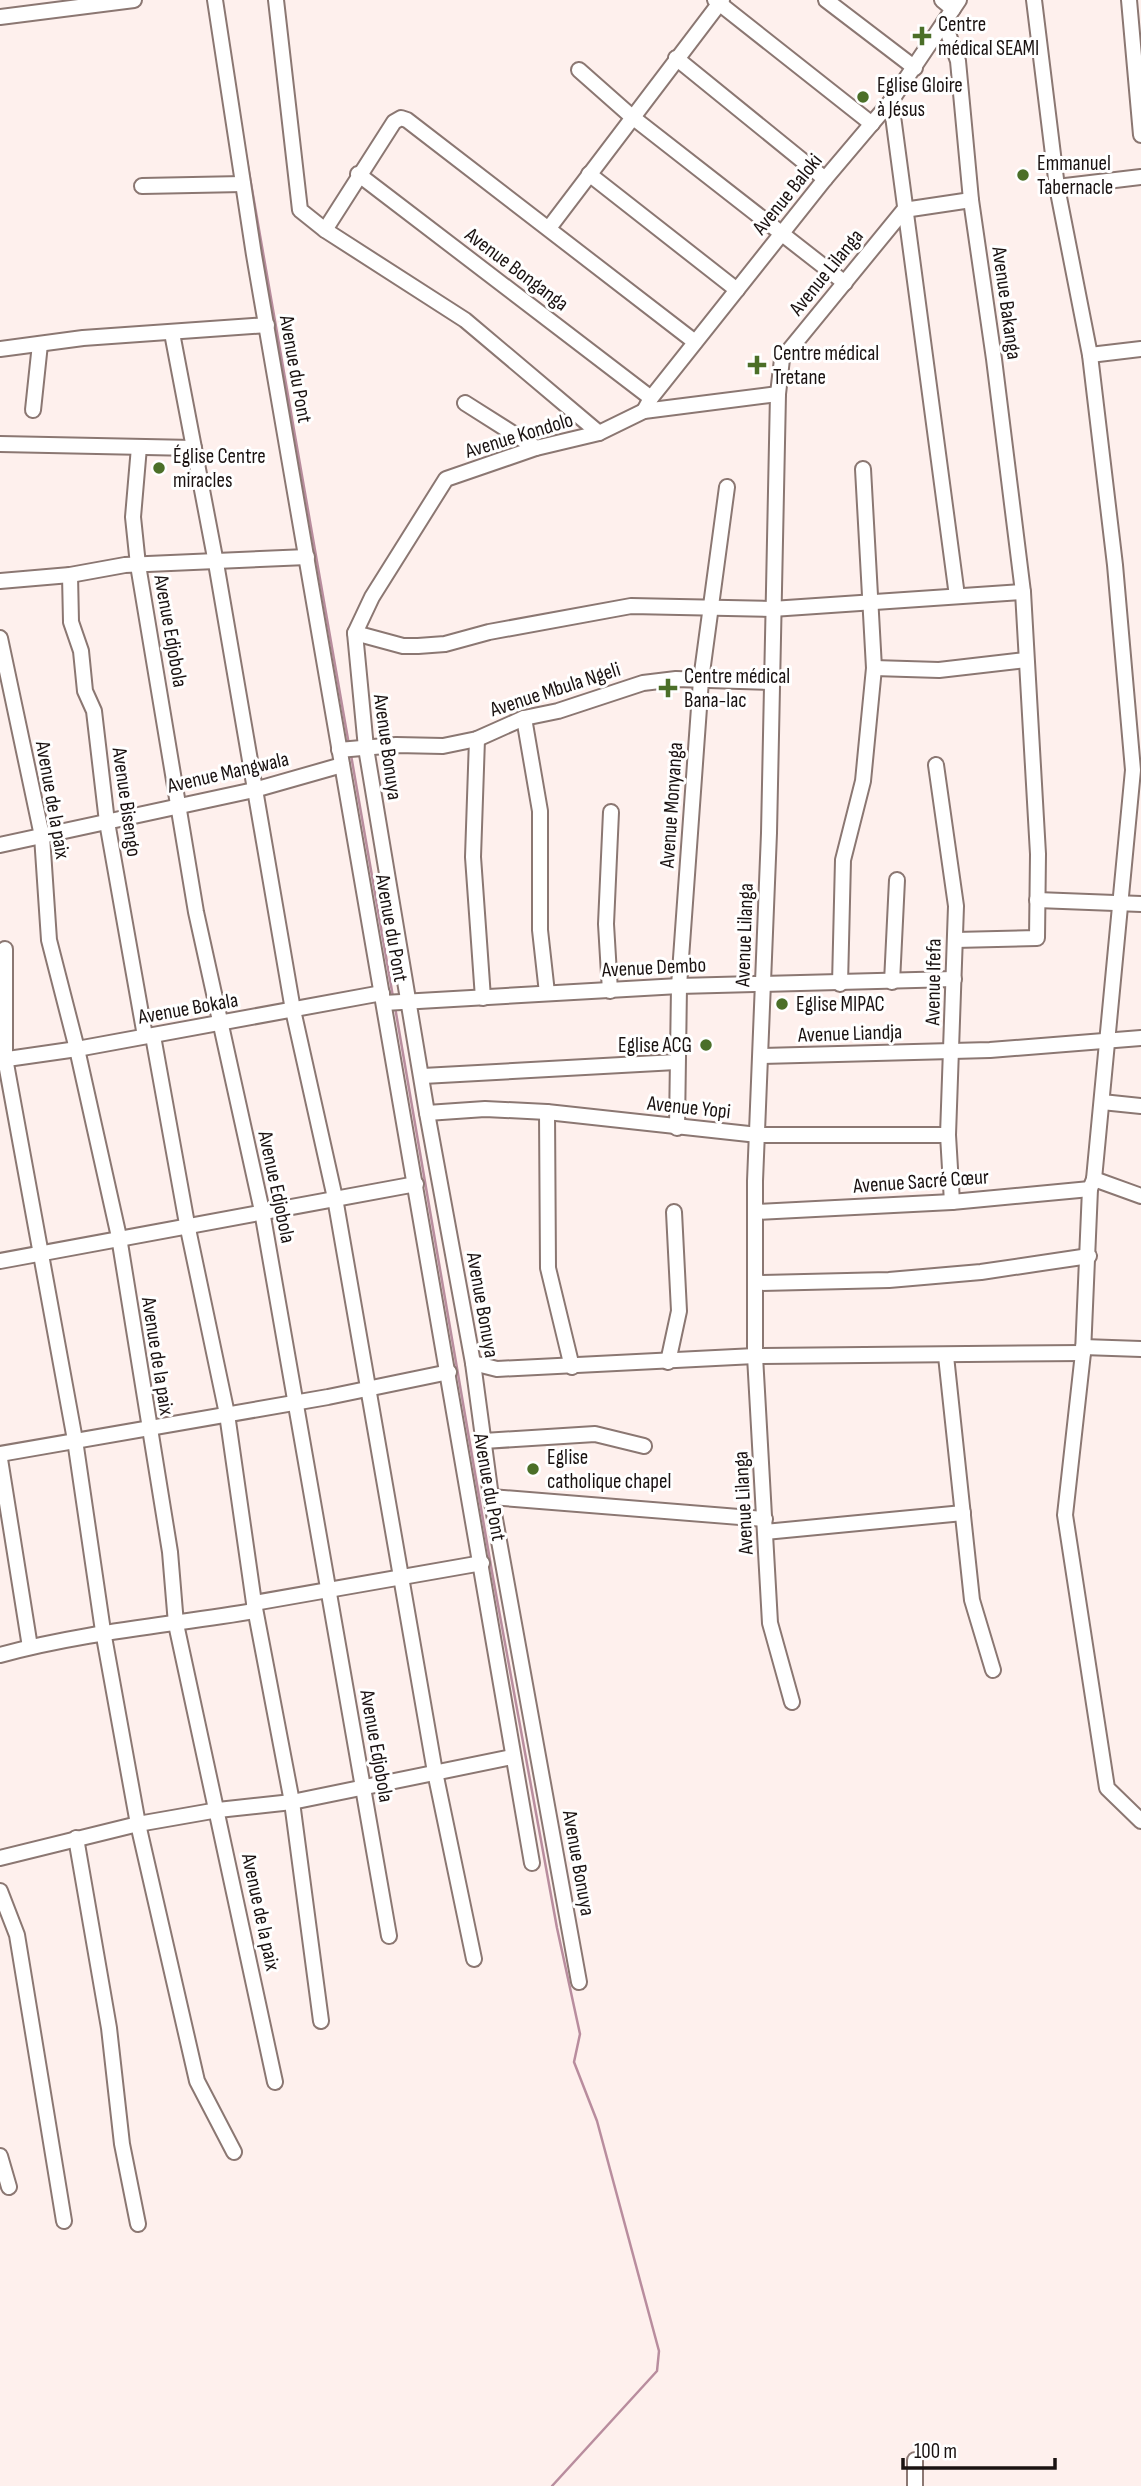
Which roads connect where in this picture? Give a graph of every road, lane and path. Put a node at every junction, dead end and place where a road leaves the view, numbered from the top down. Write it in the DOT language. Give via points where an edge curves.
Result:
graph roads {
  1 [pos="134,0"];
  2 [pos="215,0"];
  3 [pos="276,0"];
  4 [pos="826,0"];
  5 [pos="1034,0"];
  6 [pos="1128,0"];
  7 [pos="719,1"];
  8 [pos="951,3"];
  9 [pos="1141,11"];
  10 [pos="0,17"];
  11 [pos="944,22"];
  12 [pos="676,58"];
  13 [pos="915,68"];
  14 [pos="579,70"];
  15 [pos="891,101"];
  16 [pos="631,116"];
  17 [pos="872,124"];
  18 [pos="1141,135"];
  19 [pos="358,174"];
  20 [pos="589,174"];
  21 [pos="1141,177"];
  22 [pos="825,179"];
  23 [pos="243,184"];
  24 [pos="142,186"];
  25 [pos="1057,187"];
  26 [pos="971,200"];
  27 [pos="904,209"];
  28 [pos="549,228"];
  29 [pos="325,230"];
  30 [pos="782,233"];
  31 [pos="845,283"];
  32 [pos="737,290"];
  33 [pos="267,326"];
  34 [pos="172,333"];
  35 [pos="695,342"];
  36 [pos="40,344"];
  37 [pos="0,349"];
  38 [pos="1141,349"];
  39 [pos="1090,355"];
  40 [pos="778,394"];
  41 [pos="466,403"];
  42 [pos="648,405"];
  43 [pos="33,410"];
  44 [pos="599,433"];
  45 [pos="0,444"];
  46 [pos="139,447"];
  47 [pos="536,448"];
  48 [pos="194,449"];
  49 [pos="863,469"];
  50 [pos="727,487"];
  51 [pos="307,557"];
  52 [pos="216,563"];
  53 [pos="138,565"];
  54 [pos="69,575"];
  55 [pos="0,581"];
  56 [pos="1023,592"];
  57 [pos="957,596"];
  58 [pos="872,600"];
  59 [pos="711,607"];
  60 [pos="772,609"];
  61 [pos="355,634"];
  62 [pos="0,638"];
  63 [pos="1026,660"];
  64 [pos="874,668"];
  65 [pos="701,680"];
  66 [pos="770,682"];
  67 [pos="524,718"];
  68 [pos="477,739"];
  69 [pos="351,750"];
  70 [pos="342,765"];
  71 [pos="936,765"];
  72 [pos="1137,770"];
  73 [pos="254,790"];
  74 [pos="179,805"];
  75 [pos="611,812"];
  76 [pos="107,822"];
  77 [pos="42,836"];
  78 [pos="0,845"];
  79 [pos="897,880"];
  80 [pos="1038,900"];
  81 [pos="1118,904"];
  82 [pos="1141,904"];
  83 [pos="955,940"];
  84 [pos="5,949"];
  85 [pos="954,979"];
  86 [pos="892,982"];
  87 [pos="764,983"];
  88 [pos="839,984"];
  89 [pos="679,986"];
  90 [pos="610,991"];
  91 [pos="547,993"];
  92 [pos="484,998"];
  93 [pos="392,1001"];
  94 [pos="293,1010"];
  95 [pos="221,1023"];
  96 [pos="149,1036"];
  97 [pos="1141,1038"];
  98 [pos="1107,1040"];
  99 [pos="77,1049"];
  100 [pos="952,1051"];
  101 [pos="761,1056"];
  102 [pos="2,1059"];
  103 [pos="677,1062"];
  104 [pos="423,1076"];
  105 [pos="1102,1102"];
  106 [pos="1141,1106"];
  107 [pos="547,1112"];
  108 [pos="427,1113"];
  109 [pos="677,1128"];
  110 [pos="758,1135"];
  111 [pos="948,1135"];
  112 [pos="416,1184"];
  113 [pos="1092,1184"];
  114 [pos="1141,1196"];
  115 [pos="335,1198"];
  116 [pos="953,1202"];
  117 [pos="261,1211"];
  118 [pos="674,1212"];
  119 [pos="755,1212"];
  120 [pos="187,1224"];
  121 [pos="119,1237"];
  122 [pos="41,1253"];
  123 [pos="1089,1256"];
  124 [pos="0,1261"];
  125 [pos="757,1283"];
  126 [pos="1141,1349"];
  127 [pos="1083,1350"];
  128 [pos="755,1356"];
  129 [pos="946,1356"];
  130 [pos="668,1362"];
  131 [pos="473,1363"];
  132 [pos="572,1367"];
  133 [pos="449,1372"];
  134 [pos="369,1389"];
  135 [pos="297,1403"];
  136 [pos="227,1414"];
  137 [pos="148,1429"];
  138 [pos="75,1440"];
  139 [pos="484,1441"];
  140 [pos="644,1446"];
  141 [pos="0,1456"];
  142 [pos="491,1497"];
  143 [pos="962,1513"];
  144 [pos="765,1525"];
  145 [pos="482,1563"];
  146 [pos="401,1577"];
  147 [pos="327,1588"];
  148 [pos="255,1607"];
  149 [pos="176,1624"];
  150 [pos="103,1631"];
  151 [pos="30,1647"];
  152 [pos="0,1655"];
  153 [pos="993,1670"];
  154 [pos="792,1702"];
  155 [pos="512,1757"];
  156 [pos="435,1772"];
  157 [pos="362,1786"];
  158 [pos="292,1802"];
  159 [pos="218,1810"];
  160 [pos="1141,1821"];
  161 [pos="138,1824"];
  162 [pos="76,1838"];
  163 [pos="0,1858"];
  164 [pos="532,1863"];
  165 [pos="0,1891"];
  166 [pos="389,1936"];
  167 [pos="474,1959"];
  168 [pos="579,1982"];
  169 [pos="321,2021"];
  170 [pos="275,2082"];
  171 [pos="234,2152"];
  172 [pos="0,2156"];
  173 [pos="9,2187"];
  174 [pos="64,2221"];
  175 [pos="138,2224"];
  176 [pos="915,2460"];
  177 [pos="915,2486"];
  1 -- 10 [label="street"];
  2 -- 23 [label="street, Avenue du Pont"];
  3 -- 29 [label="street" via="300,210"];
  4 -- 13 [label="street"];
  5 -- 25 [label="street"];
  6 -- 9 [label="street"];
  6 -- 18 [label="street"];
  7 -- 12 [label="street"];
  7 -- 17 [label="street"];
  8 -- 11 [label="street, Avenue Baloki"];
  11 -- 13 [label="street, Avenue Baloki"];
  11 -- 26 [label="street, Avenue Bakanga" via="958,61"];
  12 -- 16 [label="street"];
  12 -- 22 [label="street"];
  13 -- 15 [label="street, Avenue Baloki"];
  14 -- 16 [label="street"];
  15 -- 17 [label="street, Avenue Baloki"];
  15 -- 27 [label="street"];
  16 -- 20 [label="street"];
  16 -- 30 [label="street"];
  17 -- 22 [label="street, Avenue Baloki"];
  19 -- 28 [label="street" via="401,118"];
  19 -- 29 [label="street"];
  19 -- 42 [label="street, Avenue Bonganga"];
  20 -- 28 [label="street"];
  20 -- 32 [label="street"];
  21 -- 25 [label="street"];
  22 -- 30 [label="street, Avenue Baloki"];
  23 -- 24 [label="street"];
  23 -- 33 [label="street, Avenue du Pont"];
  25 -- 39 [label="street"];
  26 -- 27 [label="street"];
  26 -- 56 [label="street, Avenue Bakanga"];
  27 -- 31 [label="street, Avenue Lilanga"];
  27 -- 57 [label="street"];
  28 -- 35 [label="street"];
  29 -- 44 [label="street" via="465,320"];
  30 -- 31 [label="street"];
  30 -- 32 [label="street, Avenue Baloki"];
  31 -- 40 [label="street, Avenue Lilanga" via="782,359"];
  32 -- 35 [label="street, Avenue Baloki"];
  33 -- 34 [label="street"];
  33 -- 51 [label="street, Avenue du Pont"];
  34 -- 36 [label="street"];
  34 -- 48 [label="street"];
  35 -- 42 [label="street, Avenue Baloki"];
  36 -- 37 [label="street"];
  36 -- 43 [label="street"];
  38 -- 39 [label="street"];
  39 -- 72 [label="street"];
  40 -- 42 [label="street, Avenue Kondolo"];
  40 -- 60 [label="street, Avenue Lilanga"];
  41 -- 47 [label="street"];
  42 -- 44 [label="street, Avenue Kondolo"];
  44 -- 47 [label="street, Avenue Kondolo"];
  45 -- 46 [label="street"];
  46 -- 48 [label="street"];
  46 -- 53 [label="street, Avenue Edjobola" via="133,517"];
  47 -- 61 [label="street, Avenue Kondolo" via="446,480 438,487"];
  48 -- 52 [label="street"];
  49 -- 58 [label="street"];
  50 -- 59 [label="street, Avenue Monyanga"];
  51 -- 52 [label="street"];
  51 -- 69 [label="street, Avenue du Pont"];
  52 -- 53 [label="street"];
  52 -- 73 [label="street"];
  53 -- 54 [label="street"];
  53 -- 74 [label="street, Avenue Edjobola"];
  54 -- 55 [label="street"];
  54 -- 76 [label="street, Avenue Bisengo" via="71,622 81,651 85,691 94,711"];
  56 -- 57 [label="street"];
  56 -- 63 [label="street, Avenue Bakanga"];
  57 -- 58 [label="street"];
  58 -- 60 [label="street"];
  58 -- 64 [label="street"];
  59 -- 60 [label="street"];
  59 -- 61 [label="street" via="631,606 445,644 403,646"];
  59 -- 65 [label="street, Avenue Monyanga"];
  60 -- 66 [label="street, Avenue Lilanga"];
  61 -- 69 [label="street, Avenue Bonuya"];
  62 -- 77 [label="street, Avenue de la paix"];
  63 -- 64 [label="street" via="939,670"];
  63 -- 80 [label="street, Avenue Bakanga"];
  64 -- 88 [label="street" via="863,781 843,860"];
  65 -- 66 [label="street, Avenue Mbula Ngeli"];
  65 -- 67 [label="street, Avenue Mbula Ngeli" via="643,683"];
  65 -- 89 [label="street, Avenue Monyanga"];
  66 -- 87 [label="street, Avenue Lilanga"];
  67 -- 68 [label="street, Avenue Mbula Ngeli"];
  67 -- 91 [label="street" via="540,811 540,929"];
  68 -- 69 [label="street, Avenue Mbula Ngeli" via="443,746"];
  68 -- 92 [label="street" via="473,857"];
  69 -- 70 [label="street, Avenue du Pont"];
  69 -- 93 [label="street, Avenue Bonuya"];
  70 -- 73 [label="street, Avenue Mangwala"];
  70 -- 93 [label="street, Avenue du Pont"];
  71 -- 83 [label="street, Avenue Ifefa" via="956,906"];
  72 -- 81 [label="street"];
  73 -- 74 [label="street, Avenue Mangwala"];
  73 -- 94 [label="street"];
  74 -- 76 [label="street, Avenue Mangwala"];
  74 -- 95 [label="street, Avenue Edjobola" via="196,912"];
  75 -- 90 [label="street" via="606,924"];
  76 -- 77 [label="street, Avenue Mangwala"];
  76 -- 96 [label="street, Avenue Bisengo"];
  77 -- 78 [label="street, Avenue Mangwala"];
  77 -- 99 [label="street, Avenue de la paix" via="49,940"];
  79 -- 86 [label="street"];
  80 -- 81 [label="street"];
  80 -- 83 [label="street, Avenue Bakanga" via="1037,939"];
  81 -- 82 [label="street"];
  81 -- 98 [label="street"];
  83 -- 85 [label="street, Avenue Ifefa"];
  84 -- 102 [label="street"];
  85 -- 86 [label="street, Avenue Dembo"];
  85 -- 100 [label="street, Avenue Ifefa"];
  86 -- 88 [label="street, Avenue Dembo"];
  87 -- 88 [label="street, Avenue Dembo"];
  87 -- 89 [label="street, Avenue Dembo"];
  87 -- 101 [label="street, Avenue Lilanga"];
  89 -- 90 [label="street, Avenue Dembo"];
  89 -- 103 [label="street, Avenue Monyanga"];
  90 -- 91 [label="street, Avenue Dembo"];
  91 -- 92 [label="street, Avenue Dembo"];
  92 -- 93 [label="street, Avenue Dembo"];
  93 -- 94 [label="street, Avenue Bokala"];
  93 -- 104 [label="street, Avenue Bonuya"];
  93 -- 112 [label="street, Avenue du Pont"];
  94 -- 95 [label="street, Avenue Bokala"];
  94 -- 115 [label="street"];
  95 -- 96 [label="street, Avenue Bokala"];
  95 -- 117 [label="street, Avenue Edjobola"];
  96 -- 99 [label="street, Avenue Bokala"];
  96 -- 120 [label="street, Avenue Bisengo"];
  97 -- 98 [label="street, Avenue Liandja"];
  98 -- 100 [label="street, Avenue Liandja"];
  98 -- 105 [label="street"];
  99 -- 102 [label="street, Avenue Bokala"];
  99 -- 121 [label="street, Avenue de la paix"];
  100 -- 101 [label="street, Avenue Liandja"];
  100 -- 111 [label="street, Avenue Ifefa"];
  101 -- 110 [label="street, Avenue Lilanga"];
  102 -- 122 [label="street"];
  103 -- 104 [label="street"];
  103 -- 109 [label="street, Avenue Monyanga"];
  104 -- 108 [label="street, Avenue Bonuya"];
  105 -- 106 [label="street"];
  105 -- 113 [label="street"];
  107 -- 108 [label="street, Avenue Yopi" via="485,1109"];
  107 -- 109 [label="street, Avenue Yopi"];
  107 -- 132 [label="street" via="548,1268"];
  108 -- 131 [label="street, Avenue Bonuya"];
  109 -- 110 [label="street, Avenue Yopi"];
  110 -- 111 [label="street, Avenue Yopi"];
  110 -- 119 [label="street, Avenue Lilanga"];
  111 -- 116 [label="street, Avenue Ifefa"];
  112 -- 115 [label="street"];
  112 -- 133 [label="street, Avenue du Pont"];
  113 -- 114 [label="street"];
  113 -- 116 [label="street, Avenue Sacré Cœur"];
  113 -- 123 [label="street"];
  115 -- 117 [label="street"];
  115 -- 134 [label="street"];
  116 -- 119 [label="street, Avenue Sacré Cœur"];
  117 -- 120 [label="street"];
  117 -- 135 [label="street, Avenue Edjobola"];
  118 -- 130 [label="street" via="679,1311"];
  119 -- 125 [label="street, Avenue Lilanga"];
  120 -- 121 [label="street"];
  120 -- 136 [label="street, Avenue Bisengo"];
  121 -- 122 [label="street"];
  121 -- 137 [label="street, Avenue de la paix"];
  122 -- 124 [label="street"];
  122 -- 138 [label="street"];
  123 -- 125 [label="street" via="889,1280"];
  123 -- 127 [label="street"];
  125 -- 128 [label="street, Avenue Lilanga"];
  126 -- 127 [label="street"];
  127 -- 129 [label="street"];
  127 -- 160 [label="street" via="1066,1515 1107,1788"];
  128 -- 129 [label="street"];
  128 -- 130 [label="street"];
  128 -- 144 [label="street, Avenue Lilanga"];
  129 -- 143 [label="street"];
  130 -- 132 [label="street"];
  131 -- 132 [label="street" via="497,1368"];
  131 -- 139 [label="street, Avenue Bonuya"];
  133 -- 134 [label="street"];
  133 -- 145 [label="street, Avenue du Pont"];
  134 -- 135 [label="street"];
  134 -- 146 [label="street"];
  135 -- 136 [label="street"];
  135 -- 147 [label="street, Avenue Edjobola"];
  136 -- 137 [label="street"];
  136 -- 148 [label="street, Avenue Bisengo"];
  137 -- 138 [label="street"];
  137 -- 149 [label="street, Avenue de la paix" via="170,1552"];
  138 -- 141 [label="street"];
  138 -- 150 [label="street"];
  139 -- 140 [label="street" via="595,1434"];
  139 -- 142 [label="street, Avenue Bonuya"];
  141 -- 151 [label="street"];
  142 -- 144 [label="street"];
  142 -- 168 [label="street, Avenue Bonuya"];
  143 -- 144 [label="street"];
  143 -- 153 [label="street" via="972,1600"];
  144 -- 154 [label="street, Avenue Lilanga" via="770,1623"];
  145 -- 146 [label="street"];
  145 -- 155 [label="street, Avenue du Pont"];
  146 -- 147 [label="street"];
  146 -- 156 [label="street"];
  147 -- 148 [label="street"];
  147 -- 157 [label="street, Avenue Edjobola"];
  148 -- 149 [label="street"];
  148 -- 158 [label="street, Avenue Bisengo"];
  149 -- 150 [label="street"];
  149 -- 159 [label="street, Avenue de la paix"];
  150 -- 151 [label="street"];
  150 -- 161 [label="street"];
  151 -- 152 [label="street"];
  155 -- 156 [label="street"];
  155 -- 164 [label="street, Avenue du Pont"];
  156 -- 157 [label="street"];
  156 -- 167 [label="street"];
  157 -- 158 [label="street"];
  157 -- 166 [label="street, Avenue Edjobola"];
  158 -- 159 [label="street"];
  158 -- 169 [label="street, Avenue Bisengo"];
  159 -- 161 [label="street"];
  159 -- 170 [label="street, Avenue de la paix"];
  161 -- 162 [label="street"];
  161 -- 171 [label="street" via="197,2081"];
  162 -- 163 [label="street"];
  162 -- 175 [label="street"];
  165 -- 174 [label="street" via="17,1935"];
  172 -- 173 [label="street"];
  176 -- 177 [label="street"];
}
